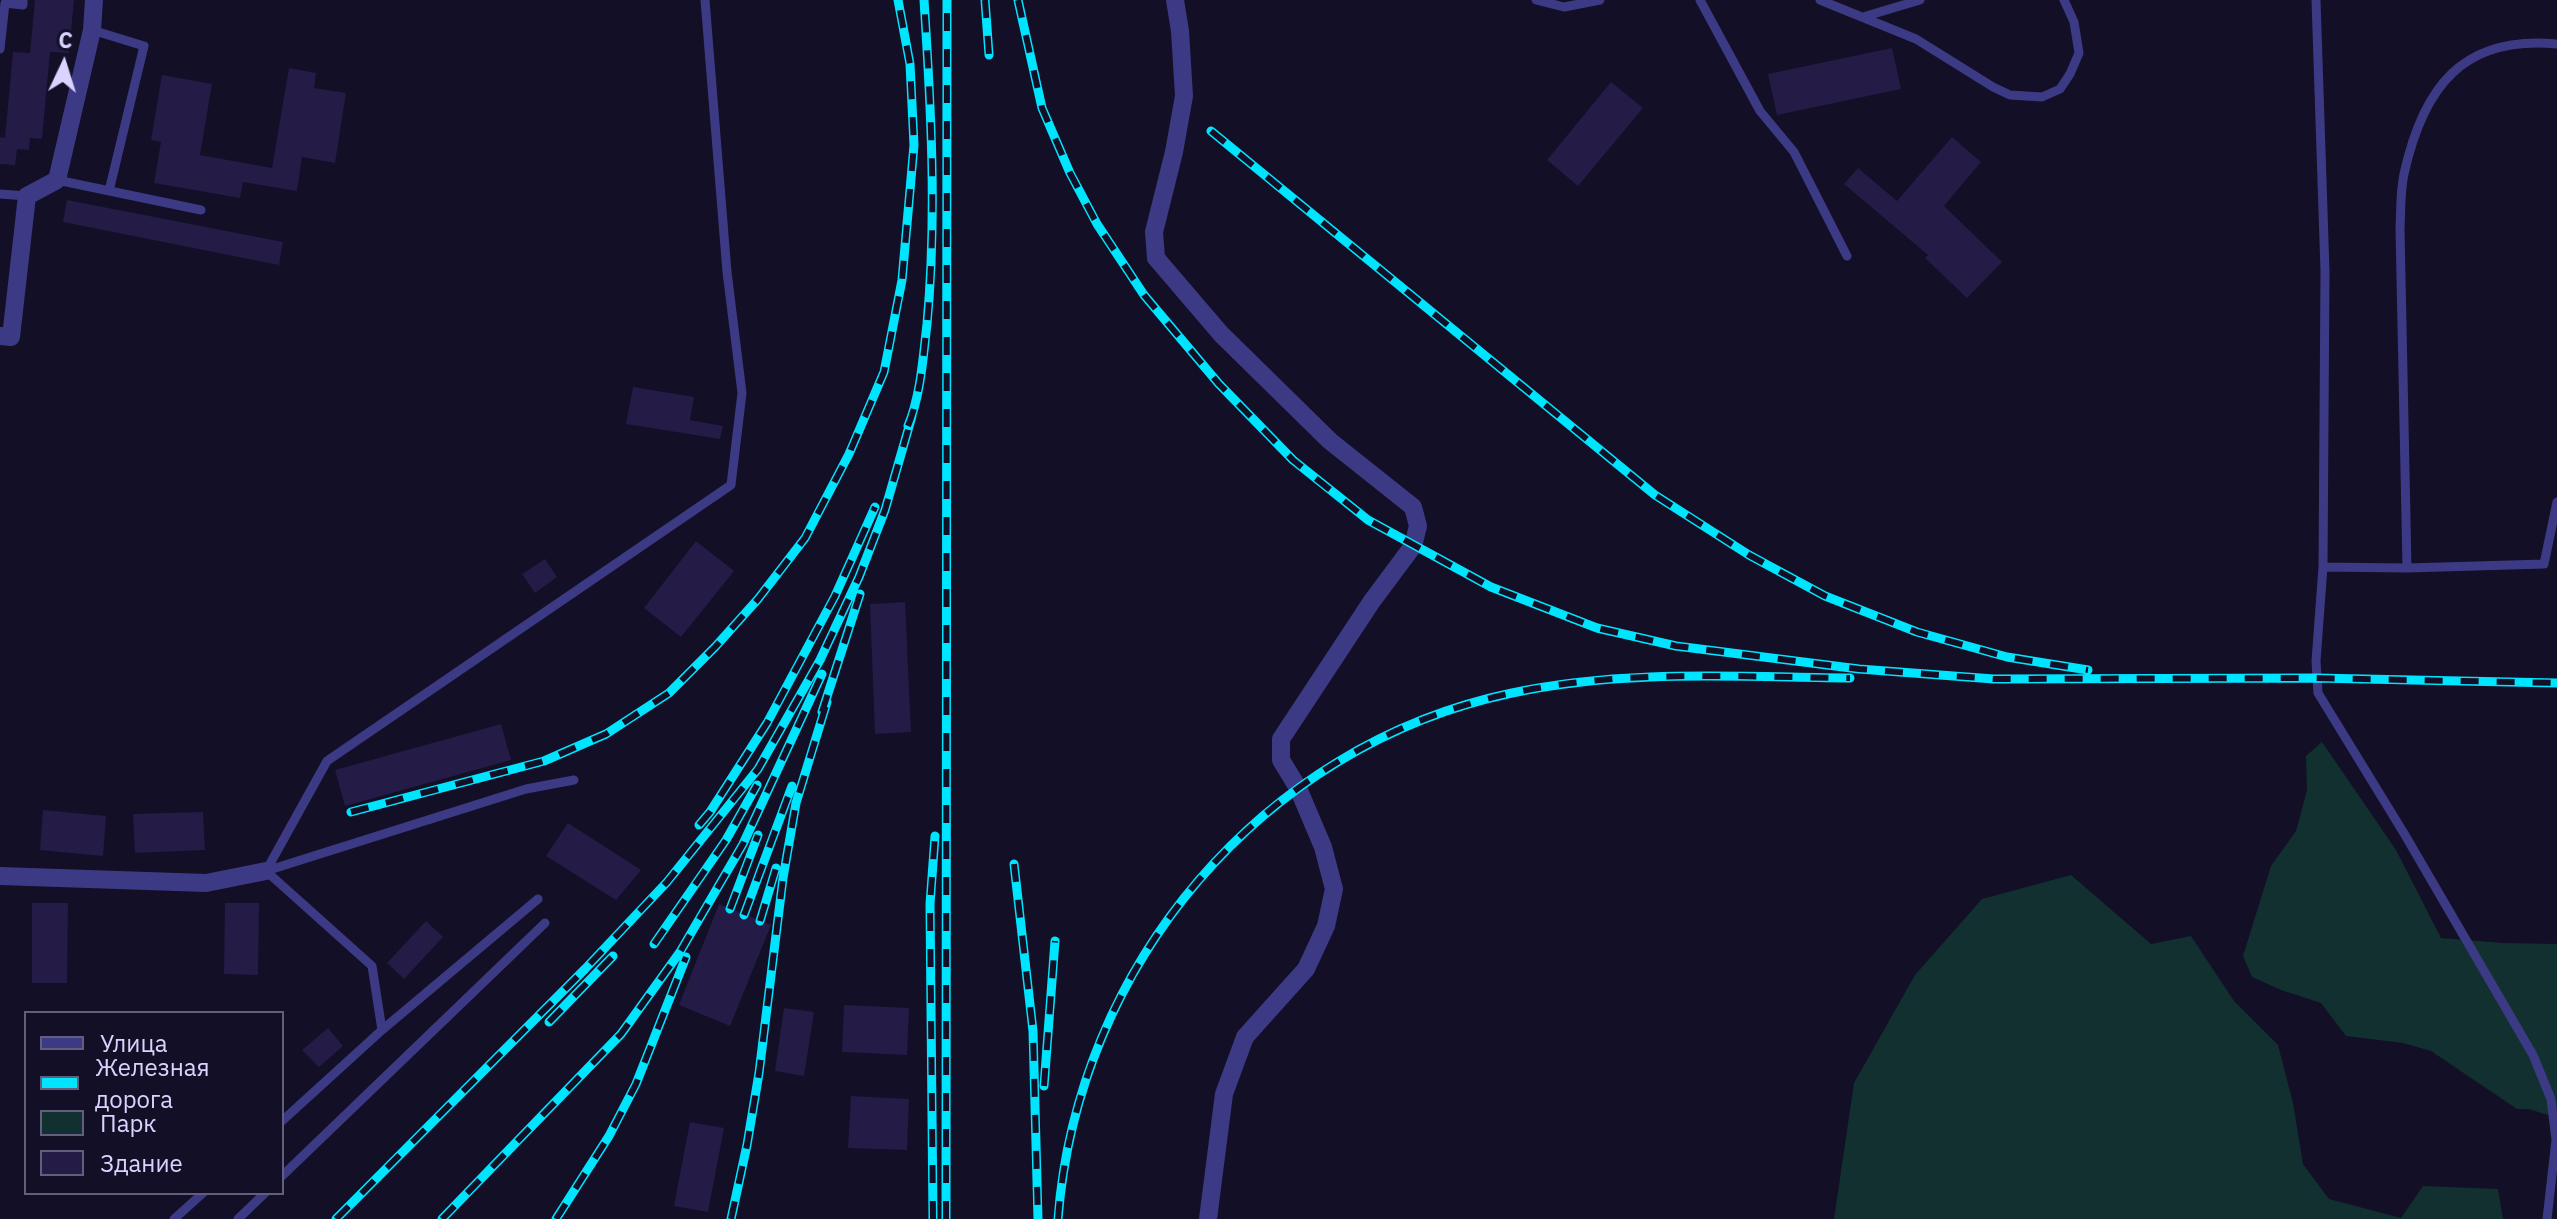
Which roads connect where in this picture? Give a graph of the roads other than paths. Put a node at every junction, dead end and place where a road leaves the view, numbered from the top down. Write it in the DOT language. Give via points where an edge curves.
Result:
graph roads {
  1 [pos="23,0"];
  2 [pos="94,0"];
  3 [pos="705,0"];
  4 [pos="1175,0"];
  5 [pos="1536,0"];
  6 [pos="1600,0"];
  7 [pos="1700,0"];
  8 [pos="1820,0"];
  9 [pos="1920,0"];
  10 [pos="2064,0"];
  11 [pos="2316,0"];
  12 [pos="1863,17"];
  13 [pos="92,30"];
  14 [pos="2557,44"];
  15 [pos="0,49"];
  16 [pos="57,180"];
  17 [pos="109,191"];
  18 [pos="0,194"];
  19 [pos="27,196"];
  20 [pos="201,210"];
  21 [pos="1847,256"];
  22 [pos="0,336"];
  23 [pos="2557,502"];
  24 [pos="2323,567"];
  25 [pos="2407,568"];
  26 [pos="574,780"];
  27 [pos="266,871"];
  28 [pos="0,876"];
  29 [pos="538,899"];
  30 [pos="545,923"];
  31 [pos="382,1030"];
  32 [pos="284,1119"];
  33 [pos="284,1174"];
  34 [pos="201,1195"];
  35 [pos="263,1195"];
  36 [pos="174,1219"];
  37 [pos="238,1219"];
  38 [pos="1208,1219"];
  39 [pos="2547,1219"];
  1 -- 15 [label="lane" via="23,5 5,3"];
  2 -- 13 [label="street"];
  3 -- 27 [label="lane" via="742,393 731,485 327,761"];
  4 -- 38 [label="street" via="1184,96 1154,232 1156,258 1221,334 1330,441 1413,507 1418,526 1413,546 1281,739 1281,760 1323,847 1334,889 1326,926 1306,969 1245,1037 1224,1094"];
  5 -- 6 [label="lane" via="1564,7"];
  7 -- 21 [label="lane" via="1760,111 1794,152"];
  8 -- 12 [label="lane"];
  9 -- 12 [label="lane"];
  10 -- 12 [label="lane" via="2079,53 2060,89 2042,97 2010,95 1916,39"];
  11 -- 24 [label="lane" via="2325,271"];
  13 -- 16 [label="street"];
  13 -- 17 [label="lane" via="144,46"];
  14 -- 25 [label="lane" via="2529,41 2496,47 2455,68 2419,122 2404,177 2400,229"];
  16 -- 17 [label="lane"];
  16 -- 19 [label="street"];
  17 -- 20 [label="lane"];
  18 -- 19 [label="lane"];
  19 -- 22 [label="street" via="11,337"];
  23 -- 25 [label="lane" via="2544,564"];
  24 -- 25 [label="lane"];
  24 -- 39 [label="lane" via="2318,693 2537,1066 2551,1099 2556,1140"];
  26 -- 27 [label="lane" via="526,789"];
  27 -- 28 [label="street" via="206,883"];
  27 -- 31 [label="lane" via="372,966"];
  29 -- 31 [label="lane"];
  30 -- 33 [label="lane"];
  31 -- 32 [label="lane"];
  34 -- 36 [label="lane"];
  35 -- 37 [label="lane"];
}
